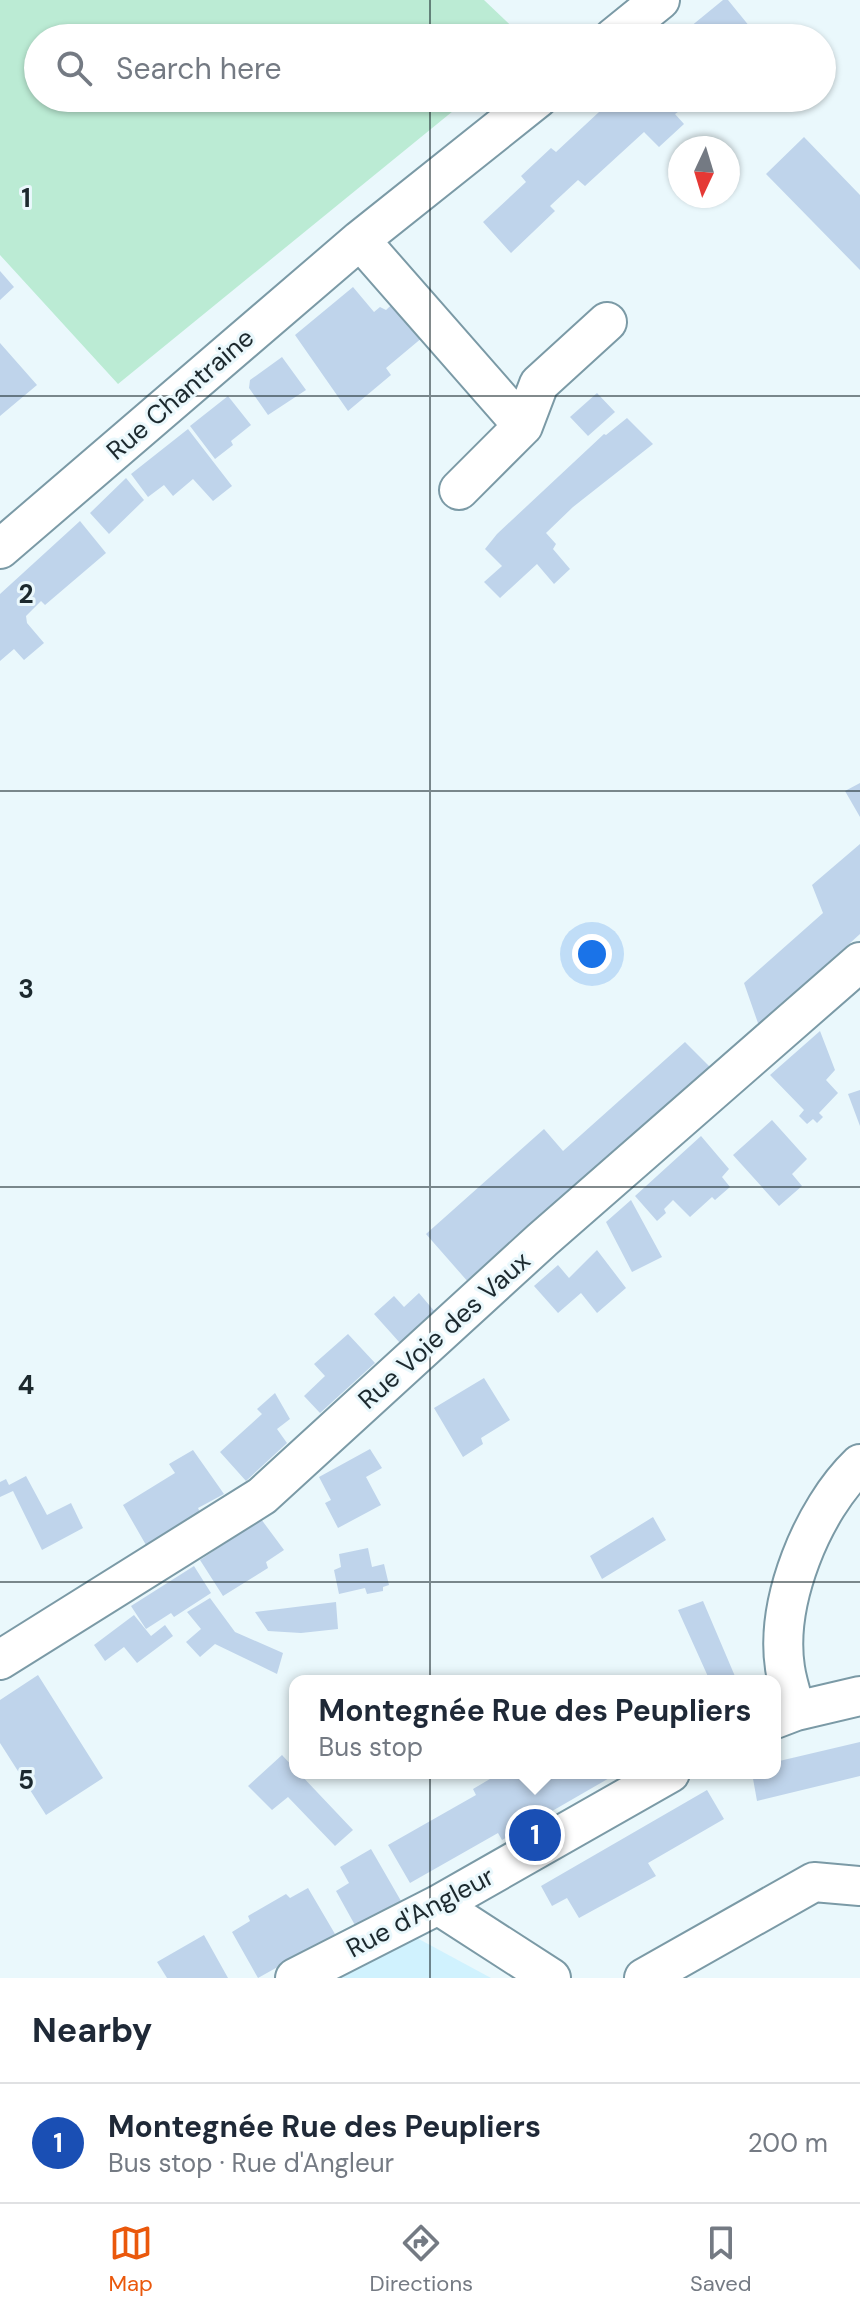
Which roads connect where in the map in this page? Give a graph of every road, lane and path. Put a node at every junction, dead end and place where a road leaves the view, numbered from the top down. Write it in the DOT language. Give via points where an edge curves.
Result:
graph roads {
  1 [pos="660,0"];
  2 [pos="630,24"];
  3 [pos="520,112"];
  4 [pos="360,240"];
  5 [pos="607,322"];
  6 [pos="523,426"];
  7 [pos="459,490"];
  8 [pos="0,549"];
  9 [pos="860,962"];
  10 [pos="860,1464"];
  11 [pos="0,1660"];
  12 [pos="860,1696"];
  13 [pos="785,1715"];
  14 [pos="659,1779"];
  15 [pos="860,1886"];
  16 [pos="438,1905"];
  17 [pos="295,1978"];
  18 [pos="551,1978"];
  19 [pos="644,1978"];
  1 -- 2 [label="street"];
  3 -- 4 [label="street, Rue Chantraine"];
  4 -- 6 [label="street"];
  4 -- 8 [label="street, Rue Chantraine"];
  5 -- 6 [label="street" via="539,384"];
  6 -- 7 [label="street"];
  9 -- 11 [label="street, Rue Voie des Vaux" via="542,1240 262,1496"];
  10 -- 13 [label="street" via="824,1511 798,1564 784,1625"];
  12 -- 13 [label="street"];
  14 -- 16 [label="street, Rue d'Angleur"];
  15 -- 19 [label="street" via="814,1882"];
  16 -- 17 [label="street, Rue d'Angleur"];
  16 -- 18 [label="street"];
}
